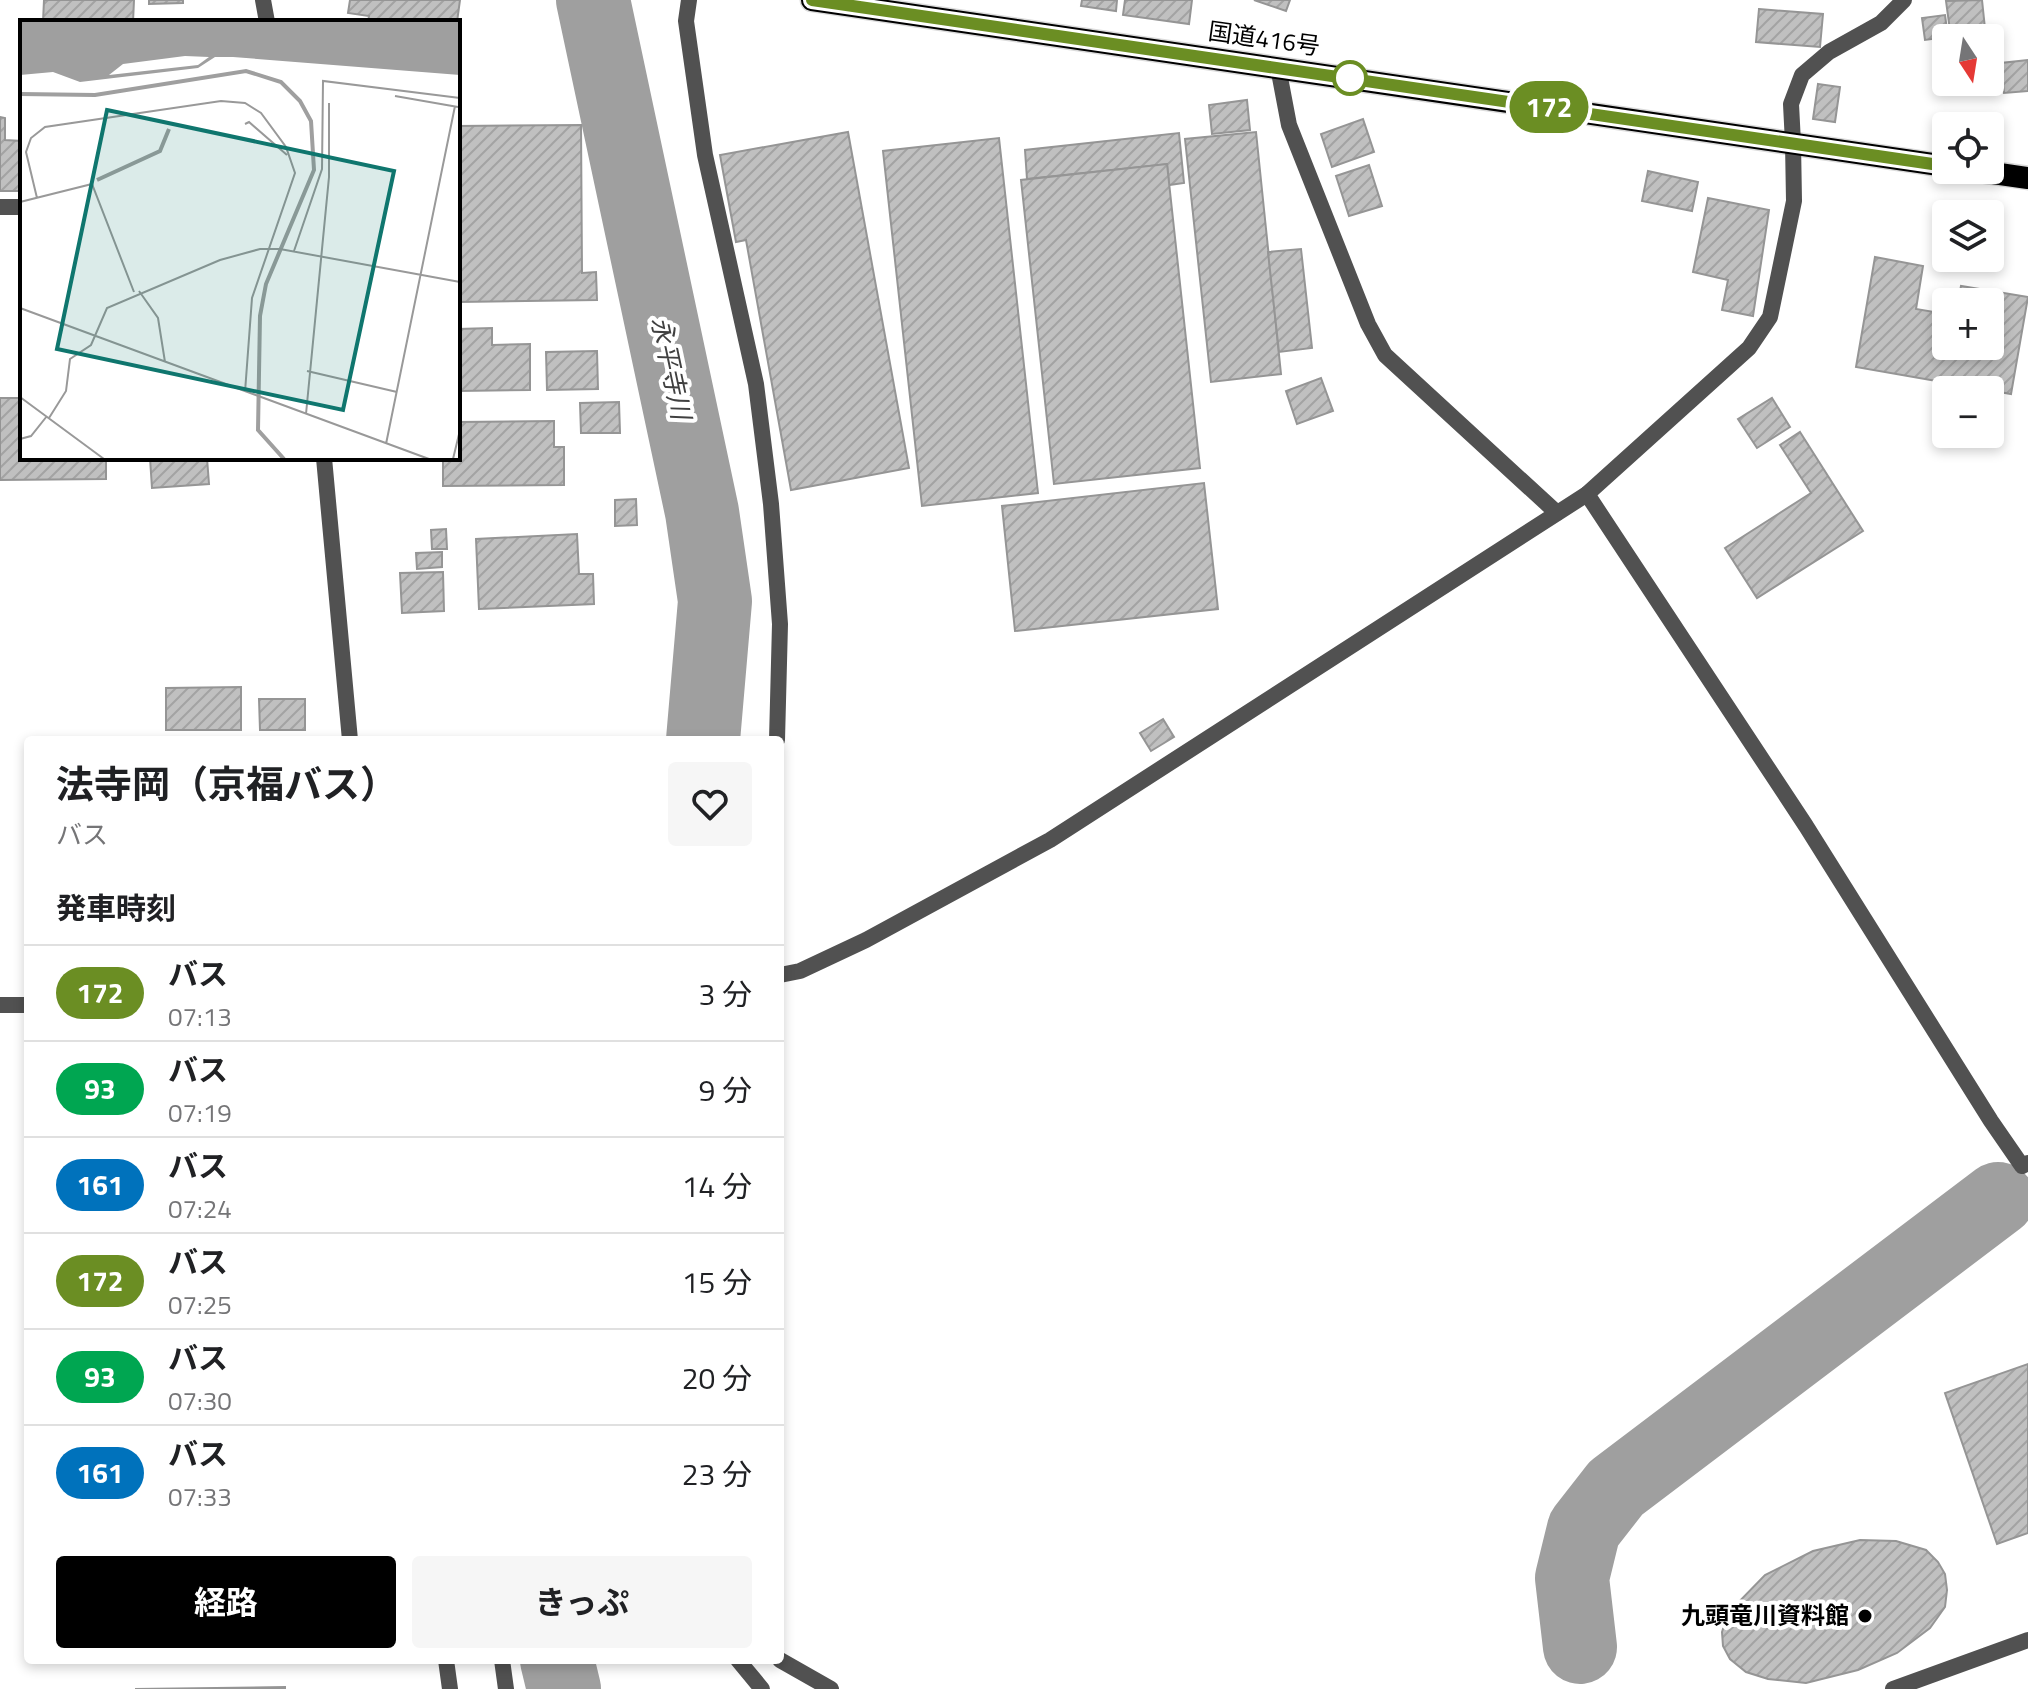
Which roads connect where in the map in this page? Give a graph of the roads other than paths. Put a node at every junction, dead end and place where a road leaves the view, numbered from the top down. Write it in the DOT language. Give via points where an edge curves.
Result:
graph roads {
  1 [pos="263,0"];
  2 [pos="689,0"];
  3 [pos="812,0"];
  4 [pos="1904,0"];
  5 [pos="267,20"];
  6 [pos="1278,67"];
  7 [pos="1793,143"];
  8 [pos="1932,164"];
  9 [pos="2004,175"];
  10 [pos="2028,178"];
  11 [pos="324,460"];
  12 [pos="1587,494"];
  13 [pos="1557,513"];
  14 [pos="350,736"];
  15 [pos="777,736"];
  16 [pos="784,974"];
  17 [pos="0,1005"];
  18 [pos="24,1005"];
  19 [pos="2028,1163"];
  20 [pos="2028,1640"];
  21 [pos="784,1662"];
  22 [pos="447,1664"];
  23 [pos="503,1664"];
  24 [pos="741,1664"];
  25 [pos="450,1689"];
  26 [pos="506,1689"];
  27 [pos="762,1689"];
  28 [pos="831,1689"];
  29 [pos="1893,1689"];
  1 -- 5 [label="street"];
  2 -- 15 [label="street" via="686,21 705,155 756,384 771,504 780,624"];
  3 -- 6 [label="highway, 国道416号"];
  4 -- 7 [label="street" via="1881,23 1829,52 1802,75 1791,104"];
  6 -- 7 [label="highway, 国道416号"];
  6 -- 13 [label="street" via="1289,125 1385,355"];
  7 -- 8 [label="highway, 国道416号"];
  7 -- 12 [label="street" via="1794,201 1770,317 1749,348"];
  9 -- 10 [label="highway"];
  11 -- 14 [label="street"];
  12 -- 13 [label="street"];
  12 -- 19 [label="street" via="1806,826 1991,1121 2022,1166"];
  13 -- 16 [label="street" via="1050,840 866,940"];
  17 -- 18 [label="street"];
  20 -- 29 [label="street"];
  21 -- 28 [label="street"];
  22 -- 25 [label="street"];
  23 -- 26 [label="street"];
  24 -- 27 [label="street"];
}
